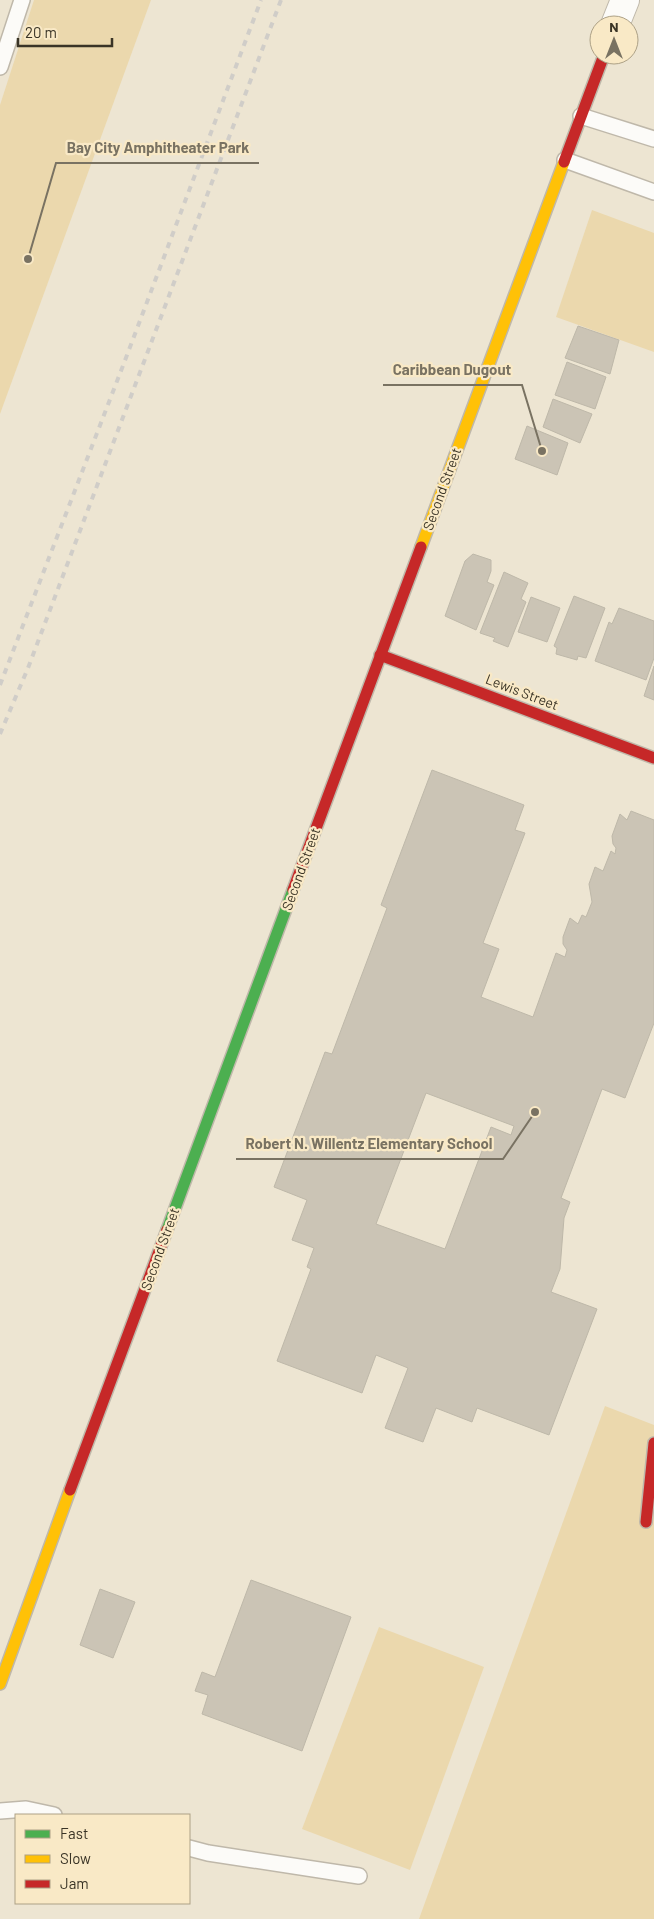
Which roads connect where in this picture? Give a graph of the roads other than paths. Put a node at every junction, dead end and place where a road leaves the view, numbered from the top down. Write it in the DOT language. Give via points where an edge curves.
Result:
graph roads {
  1 [pos="22,0"];
  2 [pos="625,0"];
  3 [pos="619,15"];
  4 [pos="600,65"];
  5 [pos="0,66"];
  6 [pos="581,116"];
  7 [pos="654,139"];
  8 [pos="565,160"];
  9 [pos="654,192"];
  10 [pos="380,655"];
  11 [pos="654,758"];
  12 [pos="654,1443"];
  13 [pos="646,1522"];
  14 [pos="0,1684"];
  15 [pos="0,1811"];
  16 [pos="49,1814"];
  17 [pos="190,1848"];
  18 [pos="359,1876"];
  1 -- 5 [label="lane"];
  2 -- 3 [label="street"];
  4 -- 6 [label="street, Second Street"];
  6 -- 7 [label="lane"];
  6 -- 8 [label="street, Second Street"];
  8 -- 9 [label="lane"];
  8 -- 10 [label="street, Second Street"];
  10 -- 11 [label="street, Lewis Street"];
  10 -- 14 [label="street, Second Street"];
  12 -- 13 [label="street"];
  15 -- 16 [label="lane" via="26,1809"];
  17 -- 18 [label="lane"];
}
